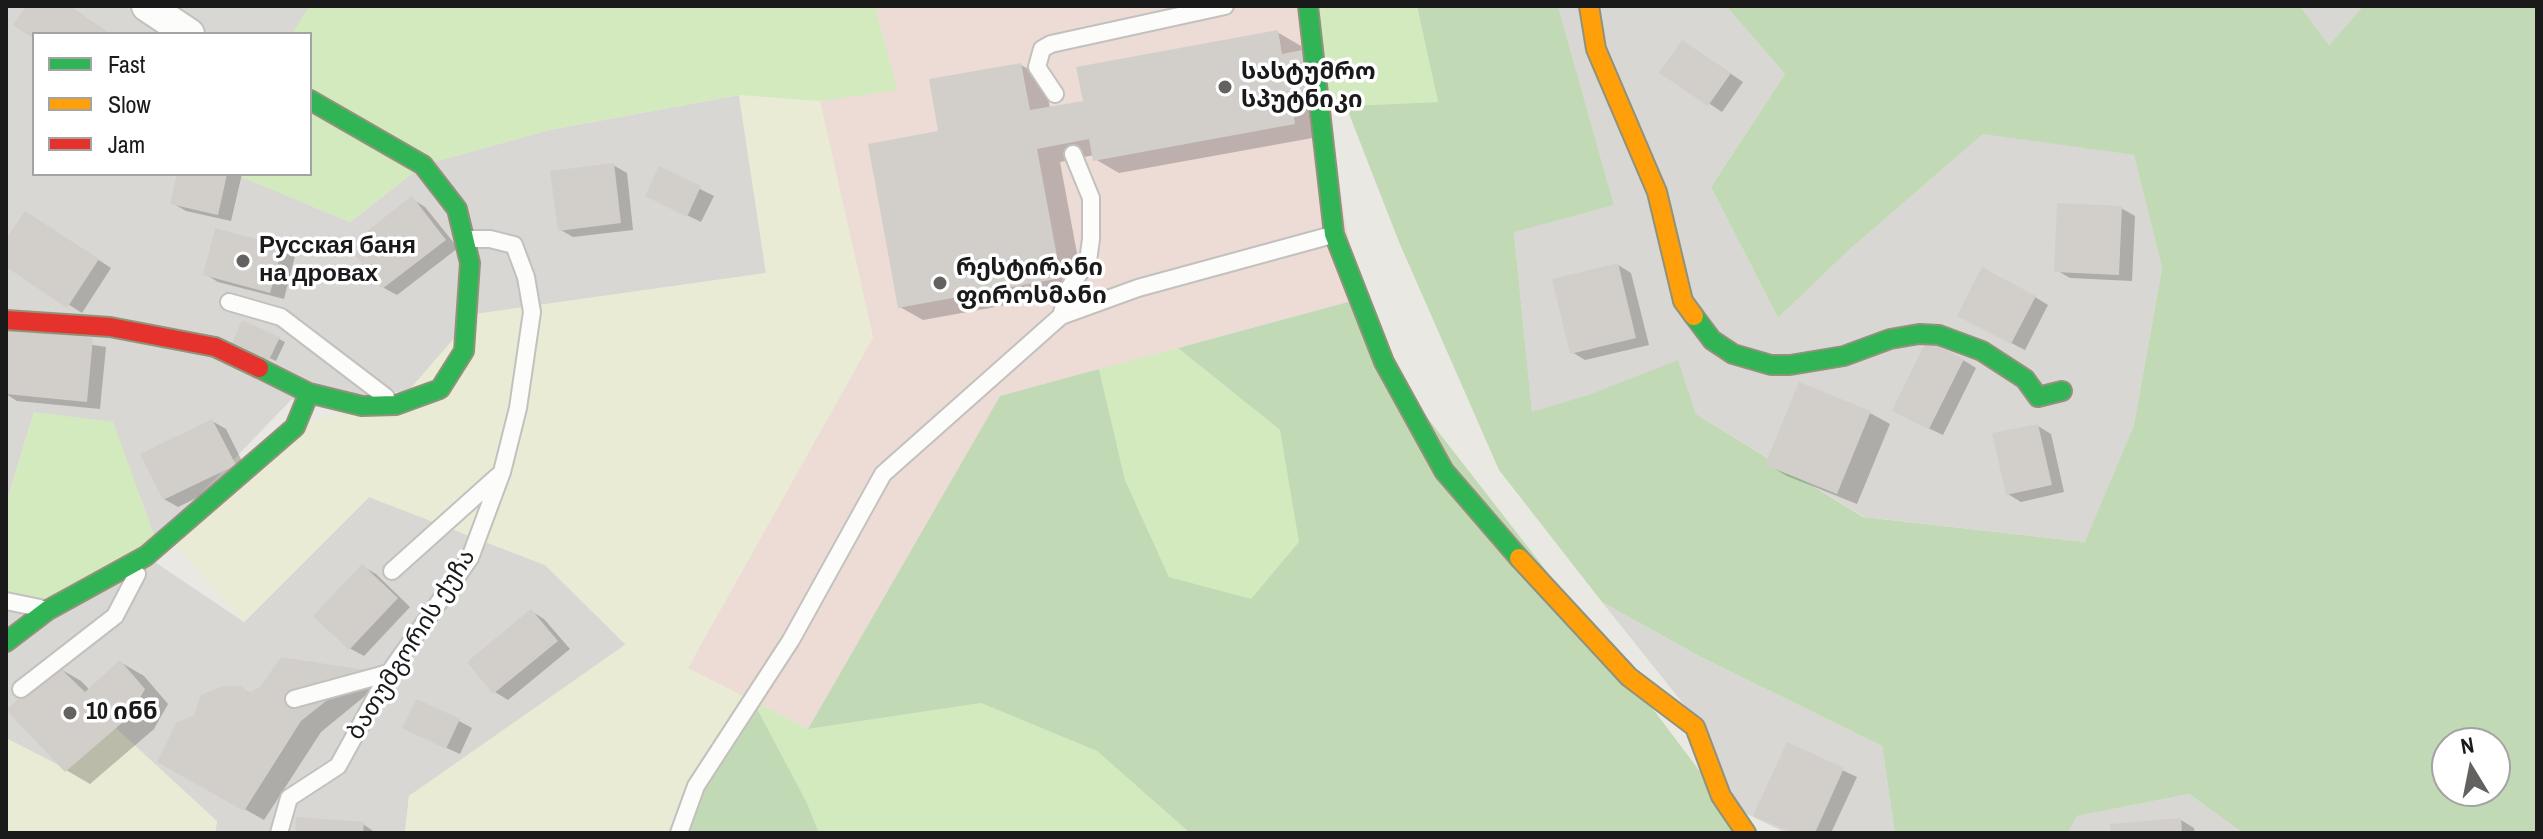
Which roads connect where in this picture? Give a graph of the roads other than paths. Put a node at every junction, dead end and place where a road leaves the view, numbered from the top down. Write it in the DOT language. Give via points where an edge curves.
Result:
graph roads {
  1 [pos="147,6"];
  2 [pos="1225,6"];
  3 [pos="1308,6"];
  4 [pos="1589,6"];
  5 [pos="186,32"];
  6 [pos="1055,94"];
  7 [pos="312,101"];
  8 [pos="1073,154"];
  9 [pos="1334,234"];
  10 [pos="466,239"];
  11 [pos="229,302"];
  12 [pos="1061,316"];
  13 [pos="6,320"];
  14 [pos="2062,391"];
  15 [pos="309,393"];
  16 [pos="396,405"];
  17 [pos="502,472"];
  18 [pos="146,556"];
  19 [pos="392,571"];
  20 [pos="6,601"];
  21 [pos="48,610"];
  22 [pos="6,642"];
  23 [pos="389,673"];
  24 [pos="21,689"];
  25 [pos="294,699"];
  26 [pos="279,833"];
  27 [pos="679,833"];
  28 [pos="1746,833"];
  1 -- 5 [label="street"];
  2 -- 6 [label="lane" via="1051,44 1042,49 1037,67"];
  3 -- 9 [label="street"];
  4 -- 14 [label="street" via="1596,49 1657,192 1683,301 1712,340 1733,354 1790,365 1844,356 1890,339 1939,335 1982,351 2025,379 2038,397"];
  7 -- 10 [label="street" via="423,165 457,209"];
  8 -- 12 [label="lane" via="1091,198 1091,239 1088,261 1069,288"];
  9 -- 12 [label="lane" via="1138,288"];
  9 -- 28 [label="street" via="1384,362 1444,471 1629,677 1695,727 1721,796"];
  10 -- 16 [label="street" via="470,263 464,351 440,389"];
  10 -- 17 [label="lane, ბათუმგორის ქუჩა" via="514,245 532,312"];
  11 -- 16 [label="lane" via="281,317"];
  12 -- 27 [label="lane" via="883,474 791,640 696,786"];
  13 -- 15 [label="street" via="110,327 215,347"];
  15 -- 16 [label="street" via="362,406"];
  15 -- 18 [label="street" via="295,427"];
  17 -- 19 [label="lane"];
  17 -- 23 [label="lane, ბათუმგორის ქუჩა" via="470,558"];
  18 -- 21 [label="street"];
  18 -- 24 [label="lane" via="115,616"];
  20 -- 21 [label="lane"];
  21 -- 22 [label="street"];
  23 -- 25 [label="lane"];
  23 -- 26 [label="lane, ბათუმგორის ქუჩა" via="338,766 289,798"];
}
